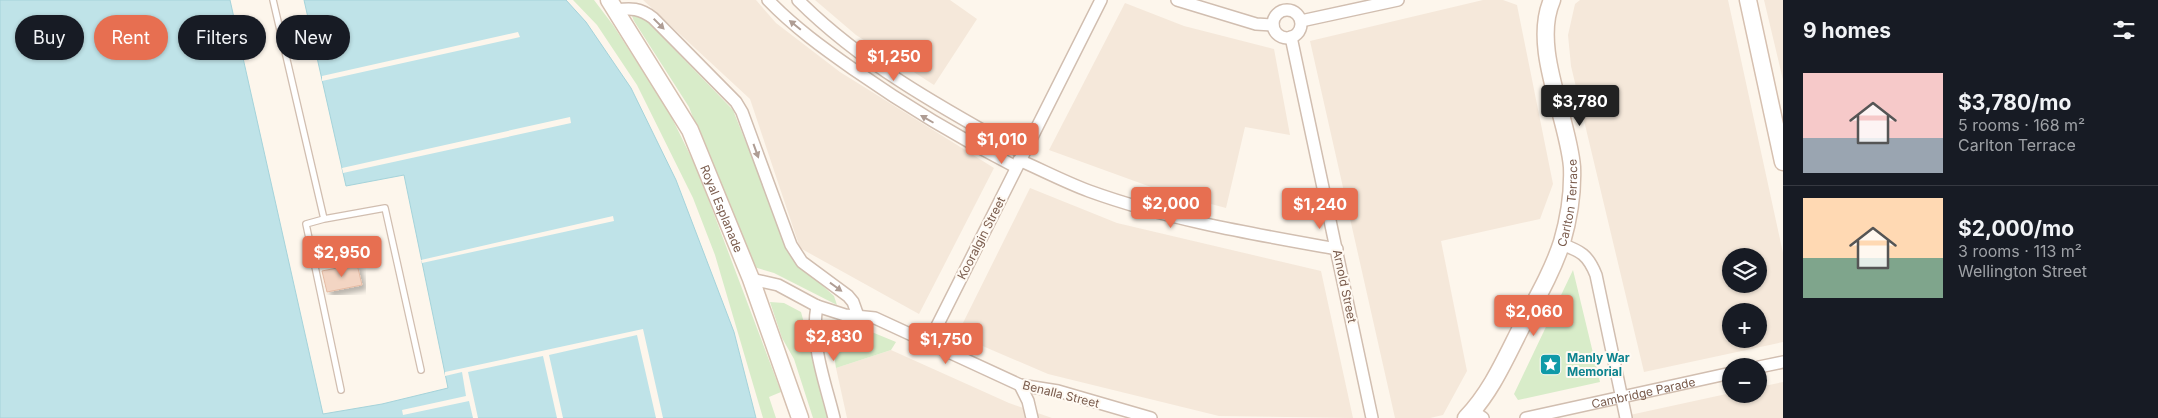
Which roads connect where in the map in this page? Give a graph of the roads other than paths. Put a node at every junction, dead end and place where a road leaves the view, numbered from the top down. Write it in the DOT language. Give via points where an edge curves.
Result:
graph roads {
  1 [pos="273,0"];
  2 [pos="768,0"];
  3 [pos="798,0"];
  4 [pos="1101,0"];
  5 [pos="1178,0"];
  6 [pos="1398,0"];
  7 [pos="1552,0"];
  8 [pos="1748,0"];
  9 [pos="613,5"];
  10 [pos="1282,5"];
  11 [pos="1301,21"];
  12 [pos="1273,25"];
  13 [pos="1292,37"];
  14 [pos="1782,155"];
  15 [pos="1020,160"];
  16 [pos="324,219"];
  17 [pos="1561,244"];
  18 [pos="1337,248"];
  19 [pos="751,278"];
  20 [pos="817,306"];
  21 [pos="858,316"];
  22 [pos="929,342"];
  23 [pos="1783,362"];
  24 [pos="1767,365"];
  25 [pos="421,370"];
  26 [pos="1722,375"];
  27 [pos="1020,385"];
  28 [pos="341,390"];
  29 [pos="1622,397"];
  30 [pos="1474,416"];
  31 [pos="800,418"];
  32 [pos="834,418"];
  33 [pos="1032,418"];
  34 [pos="1151,418"];
  35 [pos="1372,418"];
  36 [pos="1526,418"];
  37 [pos="1626,418"];
  1 -- 16 [label="lane"];
  15 -- 2 [label="street, one-way" via="962,140 904,105 836,59"];
  3 -- 15 [label="street" via="858,51"];
  4 -- 15 [label="street, Kooralgin Street"];
  5 -- 12 [label="street" via="1256,24"];
  6 -- 11 [label="street"];
  7 -- 17 [label="street, Carlton Terrace" via="1546,34 1548,59 1572,166 1570,201"];
  8 -- 14 [label="street"];
  9 -- 19 [label="street, Royal Esplanade" via="690,130"];
  9 -- 21 [label="street, Royal Esplanade, one-way" via="642,10 653,18 736,102 791,244 802,262 848,296"];
  10 -- 11 [label="street" via="1294,11"];
  10 -- 12 [label="street"];
  11 -- 13 [label="street" via="1300,30"];
  12 -- 13 [label="street" via="1279,36"];
  13 -- 18 [label="street, Arnold Street"];
  15 -- 18 [label="street" via="1088,190 1140,207 1214,227"];
  15 -- 22 [label="street, Kooralgin Street"];
  16 -- 25 [label="lane" via="385,208"];
  16 -- 28 [label="lane" via="306,224"];
  17 -- 29 [label="street, Carlton Terrace" via="1582,252 1596,275"];
  17 -- 30 [label="street" via="1536,299"];
  18 -- 35 [label="street, Arnold Street"];
  19 -- 20 [label="street, Benalla Street" via="778,286"];
  19 -- 31 [label="street, Royal Esplanade"];
  20 -- 21 [label="street, Benalla Street"];
  20 -- 32 [label="street" via="815,345"];
  21 -- 22 [label="street, Benalla Street" via="875,318"];
  22 -- 27 [label="street, Benalla Street"];
  23 -- 24 [label="street"];
  26 -- 29 [label="street, Cambridge Parade"];
  27 -- 33 [label="street"];
  27 -- 34 [label="street, Benalla Street" via="1058,391"];
  29 -- 36 [label="street, Cambridge Parade"];
  29 -- 37 [label="street, Carlton Terrace"];
}
